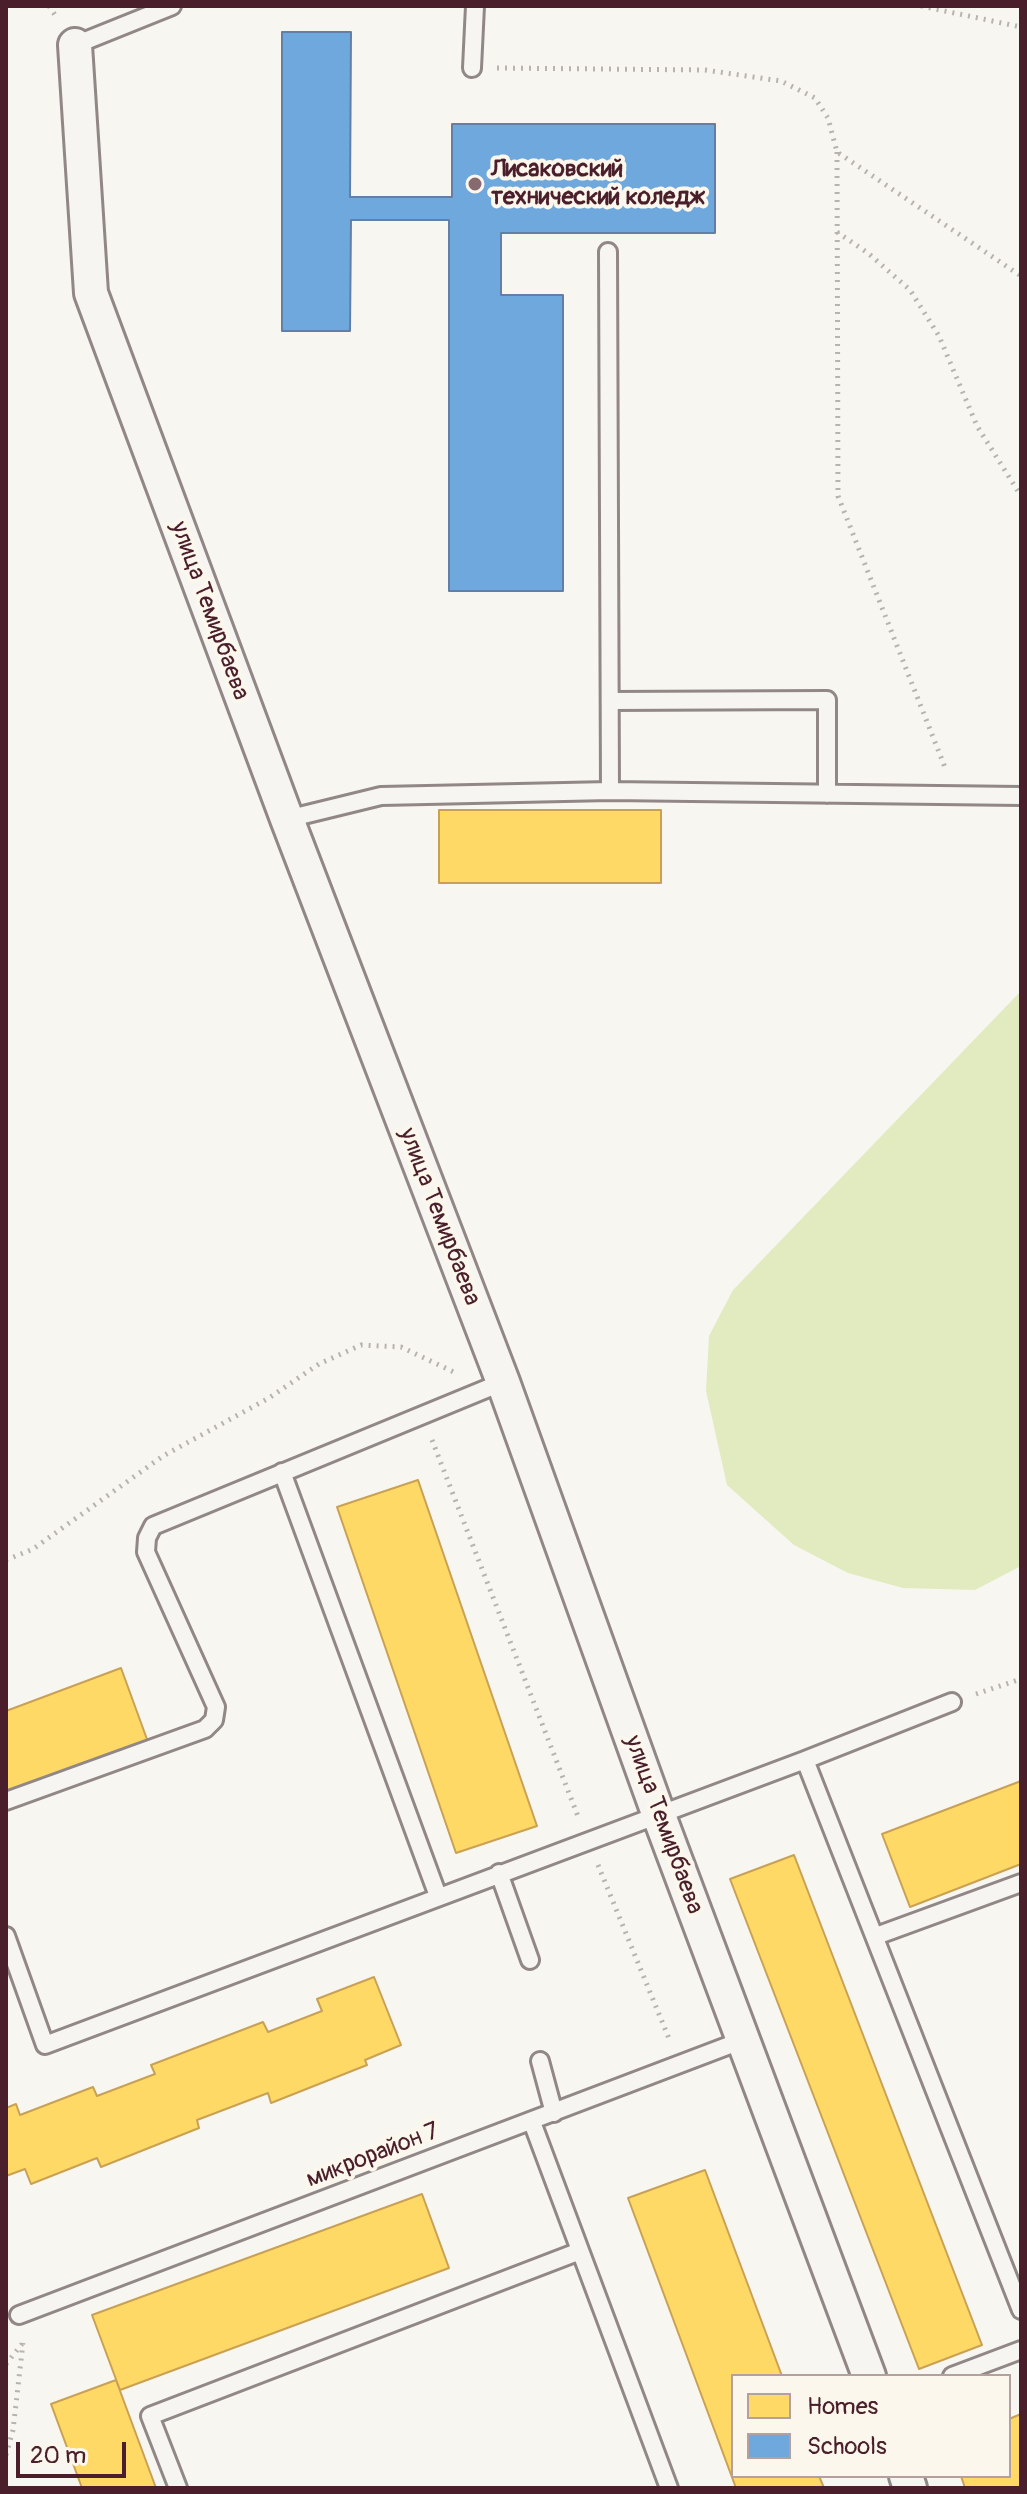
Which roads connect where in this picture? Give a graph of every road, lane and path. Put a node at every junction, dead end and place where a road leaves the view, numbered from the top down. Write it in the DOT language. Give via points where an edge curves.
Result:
graph roads {
  1 [pos="172,6"];
  2 [pos="475,6"];
  3 [pos="921,6"];
  4 [pos="1021,27"];
  5 [pos="75,45"];
  6 [pos="472,68"];
  7 [pos="837,152"];
  8 [pos="836,231"];
  9 [pos="608,252"];
  10 [pos="1021,276"];
  11 [pos="1021,496"];
  12 [pos="610,701"];
  13 [pos="610,791"];
  14 [pos="827,794"];
  15 [pos="956,795"];
  16 [pos="1021,796"];
  17 [pos="287,819"];
  18 [pos="503,1382"];
  19 [pos="470,1394"];
  20 [pos="421,1413"];
  21 [pos="282,1472"];
  22 [pos="6,1560"];
  23 [pos="1021,1679"];
  24 [pos="952,1702"];
  25 [pos="805,1760"];
  26 [pos="6,1801"];
  27 [pos="658,1813"];
  28 [pos="587,1840"];
  29 [pos="499,1873"];
  30 [pos="1021,1883"];
  31 [pos="438,1896"];
  32 [pos="6,1936"];
  33 [pos="876,1936"];
  34 [pos="530,1960"];
  35 [pos="743,2040"];
  36 [pos="540,2061"];
  37 [pos="679,2064"];
  38 [pos="554,2113"];
  39 [pos="532,2122"];
  40 [pos="580,2251"];
  41 [pos="1021,2310"];
  42 [pos="19,2315"];
  43 [pos="23,2343"];
  44 [pos="1021,2350"];
  45 [pos="868,2374"];
  46 [pos="957,2374"];
  47 [pos="6,2455"];
  48 [pos="178,2488"];
  49 [pos="669,2488"];
  1 -- 5 [label="lane"];
  2 -- 6 [label="lane"];
  3 -- 4 [label="path"];
  5 -- 17 [label="street, улица Темирбаева" via="91,293"];
  6 -- 7 [label="path" via="705,70 781,81 815,98 828,118"];
  7 -- 8 [label="path"];
  7 -- 10 [label="path"];
  8 -- 11 [label="path" via="910,290 939,336 977,426"];
  8 -- 15 [label="path" via="838,496"];
  9 -- 12 [label="lane"];
  12 -- 13 [label="lane"];
  12 -- 14 [label="lane" via="827,700"];
  13 -- 14 [label="lane"];
  13 -- 17 [label="lane" via="381,796"];
  14 -- 15 [label="lane"];
  15 -- 16 [label="lane"];
  17 -- 18 [label="street, улица Темирбаева"];
  18 -- 19 [label="lane"];
  18 -- 27 [label="street, улица Темирбаева"];
  19 -- 20 [label="lane"];
  19 -- 22 [label="path" via="460,1375 401,1347 361,1345 163,1456 33,1549"];
  20 -- 21 [label="lane"];
  20 -- 28 [label="path"];
  21 -- 26 [label="lane" via="153,1526 147,1538 146,1552 216,1707 214,1720 205,1729"];
  21 -- 31 [label="lane"];
  23 -- 24 [label="path"];
  24 -- 25 [label="lane"];
  25 -- 27 [label="lane"];
  25 -- 33 [label="lane"];
  27 -- 28 [label="lane"];
  27 -- 35 [label="street, улица Темирбаева"];
  28 -- 29 [label="lane"];
  28 -- 37 [label="path"];
  29 -- 31 [label="lane"];
  29 -- 34 [label="lane"];
  30 -- 33 [label="lane"];
  31 -- 32 [label="lane" via="45,2045"];
  33 -- 41 [label="lane"];
  35 -- 37 [label="lane, микрорайон 7"];
  35 -- 45 [label="street, улица Темирбаева"];
  36 -- 38 [label="lane"];
  37 -- 38 [label="lane, микрорайон 7"];
  38 -- 39 [label="lane, микрорайон 7"];
  39 -- 40 [label="lane"];
  39 -- 42 [label="lane, микрорайон 7"];
  40 -- 48 [label="lane" via="150,2416"];
  40 -- 49 [label="lane"];
  43 -- 47 [label="path"];
  44 -- 46 [label="lane"];
}
